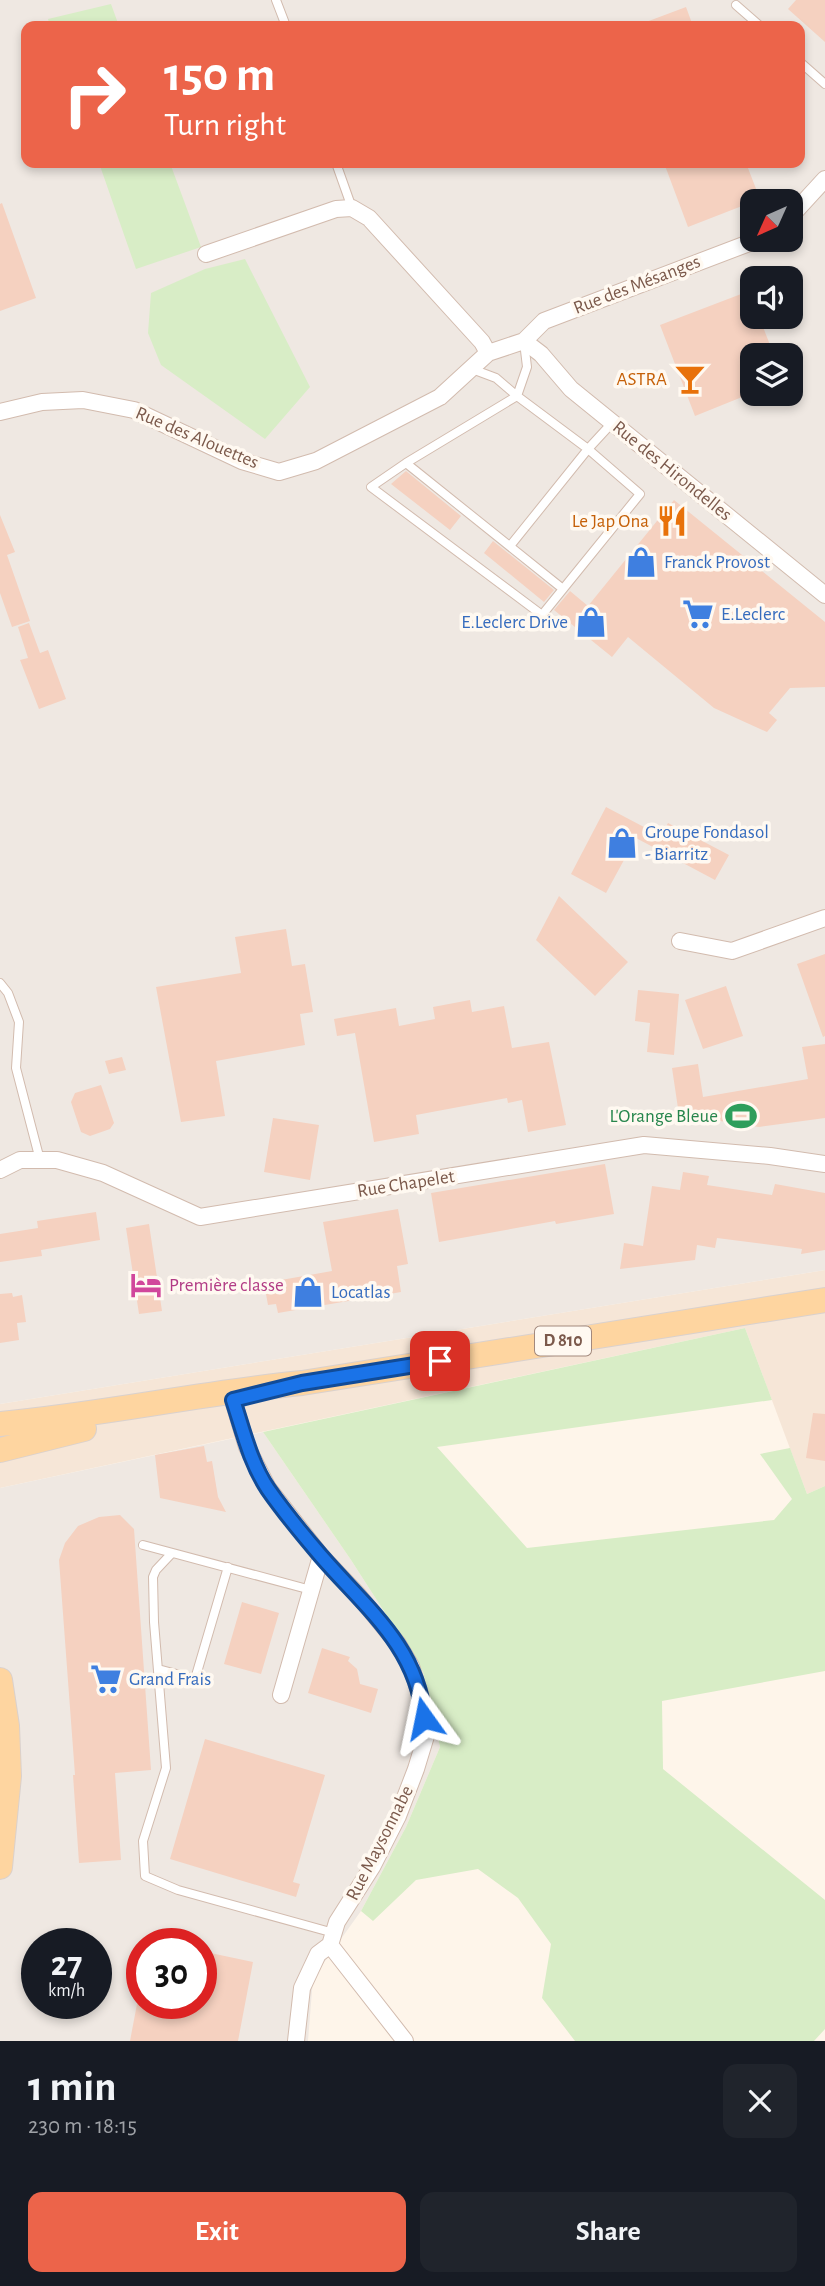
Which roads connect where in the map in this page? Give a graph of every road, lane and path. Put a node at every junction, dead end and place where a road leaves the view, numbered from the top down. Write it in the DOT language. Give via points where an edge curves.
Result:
graph roads {
  1 [pos="276,0"];
  2 [pos="736,5"];
  3 [pos="284,21"];
  4 [pos="754,21"];
  5 [pos="805,67"];
  6 [pos="825,85"];
  7 [pos="338,168"];
  8 [pos="825,180"];
  9 [pos="803,203"];
  10 [pos="352,208"];
  11 [pos="740,246"];
  12 [pos="206,254"];
  13 [pos="524,341"];
  14 [pos="488,353"];
  15 [pos="472,369"];
  16 [pos="517,396"];
  17 [pos="0,412"];
  18 [pos="612,423"];
  19 [pos="587,449"];
  20 [pos="406,463"];
  21 [pos="510,546"];
  22 [pos="563,589"];
  23 [pos="825,595"];
  24 [pos="825,918"];
  25 [pos="680,940"];
  26 [pos="0,983"];
  27 [pos="40,1160"];
  28 [pos="825,1164"];
  29 [pos="0,1170"];
  30 [pos="825,1300"];
  31 [pos="302,1383"];
  32 [pos="233,1400"];
  33 [pos="0,1424"];
  34 [pos="0,1450"];
  35 [pos="143,1545"];
  36 [pos="172,1553"];
  37 [pos="321,1556"];
  38 [pos="228,1567"];
  39 [pos="311,1590"];
  40 [pos="158,1668"];
  41 [pos="0,1680"];
  42 [pos="281,1695"];
  43 [pos="0,1867"];
  44 [pos="332,1939"];
  45 [pos="296,2041"];
  46 [pos="405,2041"];
  1 -- 3 [label="lane"];
  2 -- 4 [label="lane"];
  5 -- 6 [label="lane"];
  7 -- 10 [label="lane"];
  8 -- 9 [label="street"];
  10 -- 12 [label="street" via="336,209"];
  10 -- 14 [label="street" via="369,218"];
  11 -- 13 [label="street, Rue des Mésanges" via="544,321"];
  13 -- 14 [label="street, Rue des Alouettes"];
  13 -- 16 [label="lane" via="527,367"];
  13 -- 18 [label="street, Rue des Hirondelles" via="570,389"];
  14 -- 15 [label="street, Rue des Alouettes"];
  15 -- 16 [label="lane" via="496,378"];
  15 -- 17 [label="street, Rue des Alouettes" via="440,397 316,461 279,472 242,461 134,410 83,400 42,402"];
  16 -- 19 [label="lane"];
  16 -- 20 [label="lane"];
  18 -- 19 [label="lane"];
  18 -- 23 [label="street, Rue des Hirondelles"];
  19 -- 21 [label="lane"];
  19 -- 22 [label="lane" via="640,494"];
  20 -- 21 [label="lane"];
  20 -- 22 [label="lane" via="371,487 542,615"];
  21 -- 22 [label="lane"];
  24 -- 25 [label="street" via="732,951"];
  26 -- 27 [label="lane" via="19,1022 16,1068"];
  27 -- 28 [label="street, Rue Chapelet" via="103,1173 200,1217 644,1146"];
  27 -- 29 [label="street, Rue Chapelet" via="20,1160"];
  30 -- 31 [label="main road, D 810"];
  31 -- 32 [label="main road, D 810"];
  31 -- 33 [label="main road, D 810"];
  32 -- 34 [label="main road, D 810"];
  32 -- 37 [label="street, Rue Maysonnabe" via="256,1467"];
  35 -- 36 [label="lane"];
  36 -- 38 [label="lane"];
  36 -- 40 [label="lane" via="153,1577"];
  37 -- 39 [label="street"];
  37 -- 44 [label="street, Rue Maysonnabe" via="358,1595 411,1666 426,1736 398,1816 337,1922"];
  38 -- 39 [label="lane"];
  38 -- 40 [label="lane" via="195,1679"];
  39 -- 42 [label="street"];
  40 -- 44 [label="lane" via="166,1768 143,1841 145,1876"];
  41 -- 43 [label="main road" via="9,1776"];
  44 -- 45 [label="street, Rue Maysonnabe" via="318,1954 302,1988"];
  44 -- 46 [label="street"];
}
